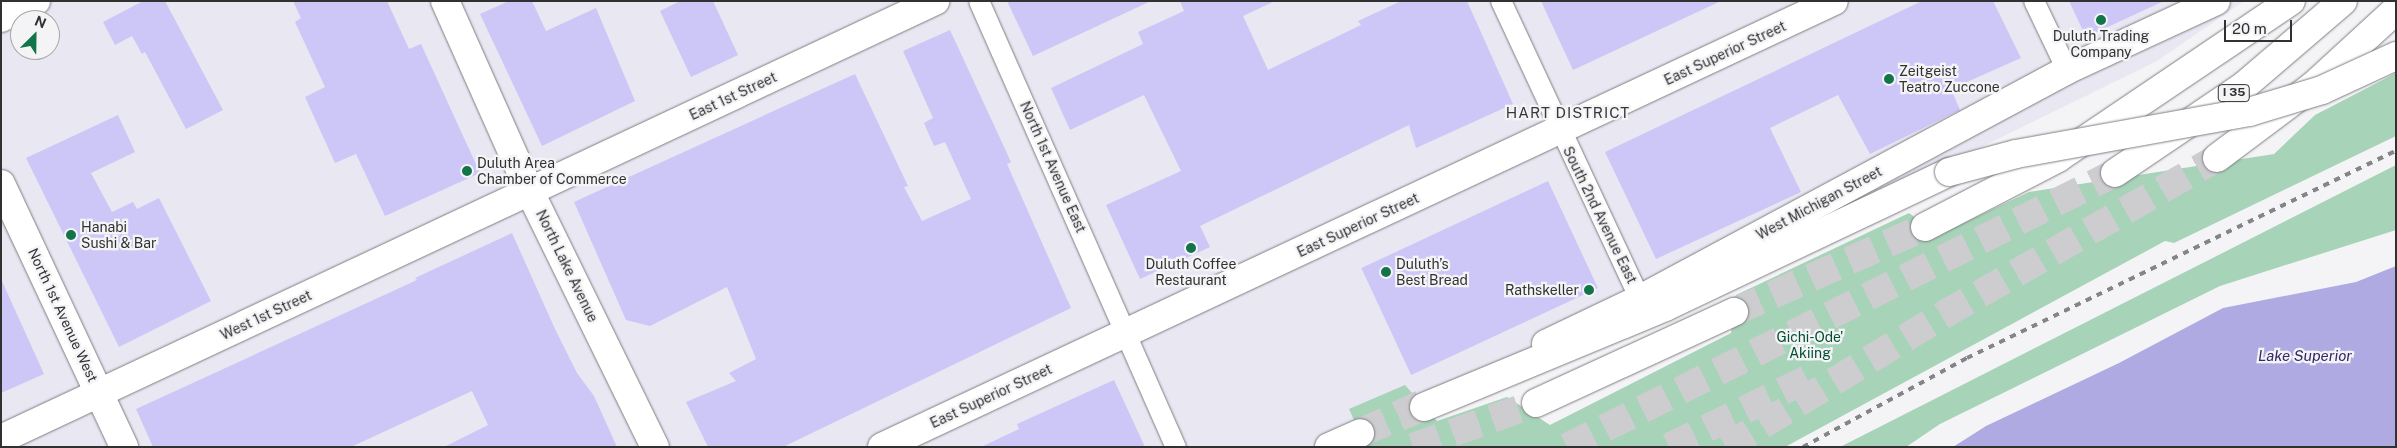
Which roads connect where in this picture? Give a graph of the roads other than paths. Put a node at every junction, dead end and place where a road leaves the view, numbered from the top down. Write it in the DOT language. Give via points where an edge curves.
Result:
graph roads {
  1 [pos="36,1"];
  2 [pos="445,1"];
  3 [pos="935,1"];
  4 [pos="979,1"];
  5 [pos="1501,1"];
  6 [pos="1834,1"];
  7 [pos="2034,1"];
  8 [pos="2216,1"];
  9 [pos="2291,1"];
  10 [pos="2343,1"];
  11 [pos="2396,10"];
  12 [pos="1,18"];
  13 [pos="2396,56"];
  14 [pos="2067,70"];
  15 [pos="1560,132"];
  16 [pos="2217,158"];
  17 [pos="2115,173"];
  18 [pos="1,184"];
  19 [pos="530,192"];
  20 [pos="1925,227"];
  21 [pos="1640,299"];
  22 [pos="1734,312"];
  23 [pos="1128,333"];
  24 [pos="99,393"];
  25 [pos="1536,403"];
  26 [pos="1360,433"];
  27 [pos="1,439"];
  28 [pos="124,447"];
  29 [pos="655,447"];
  30 [pos="882,447"];
  31 [pos="1176,447"];
  32 [pos="1329,447"];
  1 -- 12 [label="main road"];
  2 -- 19 [label="main road, North Lake Avenue"];
  3 -- 19 [label="main road, East 1st Street"];
  4 -- 23 [label="street, North 1st Avenue East"];
  5 -- 15 [label="street, South 2nd Avenue East"];
  6 -- 15 [label="main road, East Superior Street"];
  7 -- 14 [label="street"];
  8 -- 14 [label="main road, West Michigan Street"];
  9 -- 20 [label="main road" via="2058,158"];
  10 -- 17 [label="main road, I 35" via="2244,85"];
  11 -- 16 [label="main road" via="2313,86"];
  13 -- 21 [label="main road, West Michigan Street, bridge" via="2322,90 2258,110 2016,154 1949,172 1665,308 1422,405"];
  14 -- 21 [label="main road, West Michigan Street"];
  15 -- 21 [label="street, South 2nd Avenue East"];
  15 -- 23 [label="main road, East Superior Street"];
  18 -- 24 [label="main road, North 1st Avenue West"];
  19 -- 24 [label="main road, West 1st Street"];
  19 -- 29 [label="main road, North Lake Avenue"];
  22 -- 25 [label="main road"];
  23 -- 30 [label="main road, East Superior Street"];
  23 -- 31 [label="street, North 1st Avenue East"];
  24 -- 27 [label="main road, West 1st Street"];
  24 -- 28 [label="main road, North 1st Avenue West"];
  26 -- 32 [label="main road"];
}
